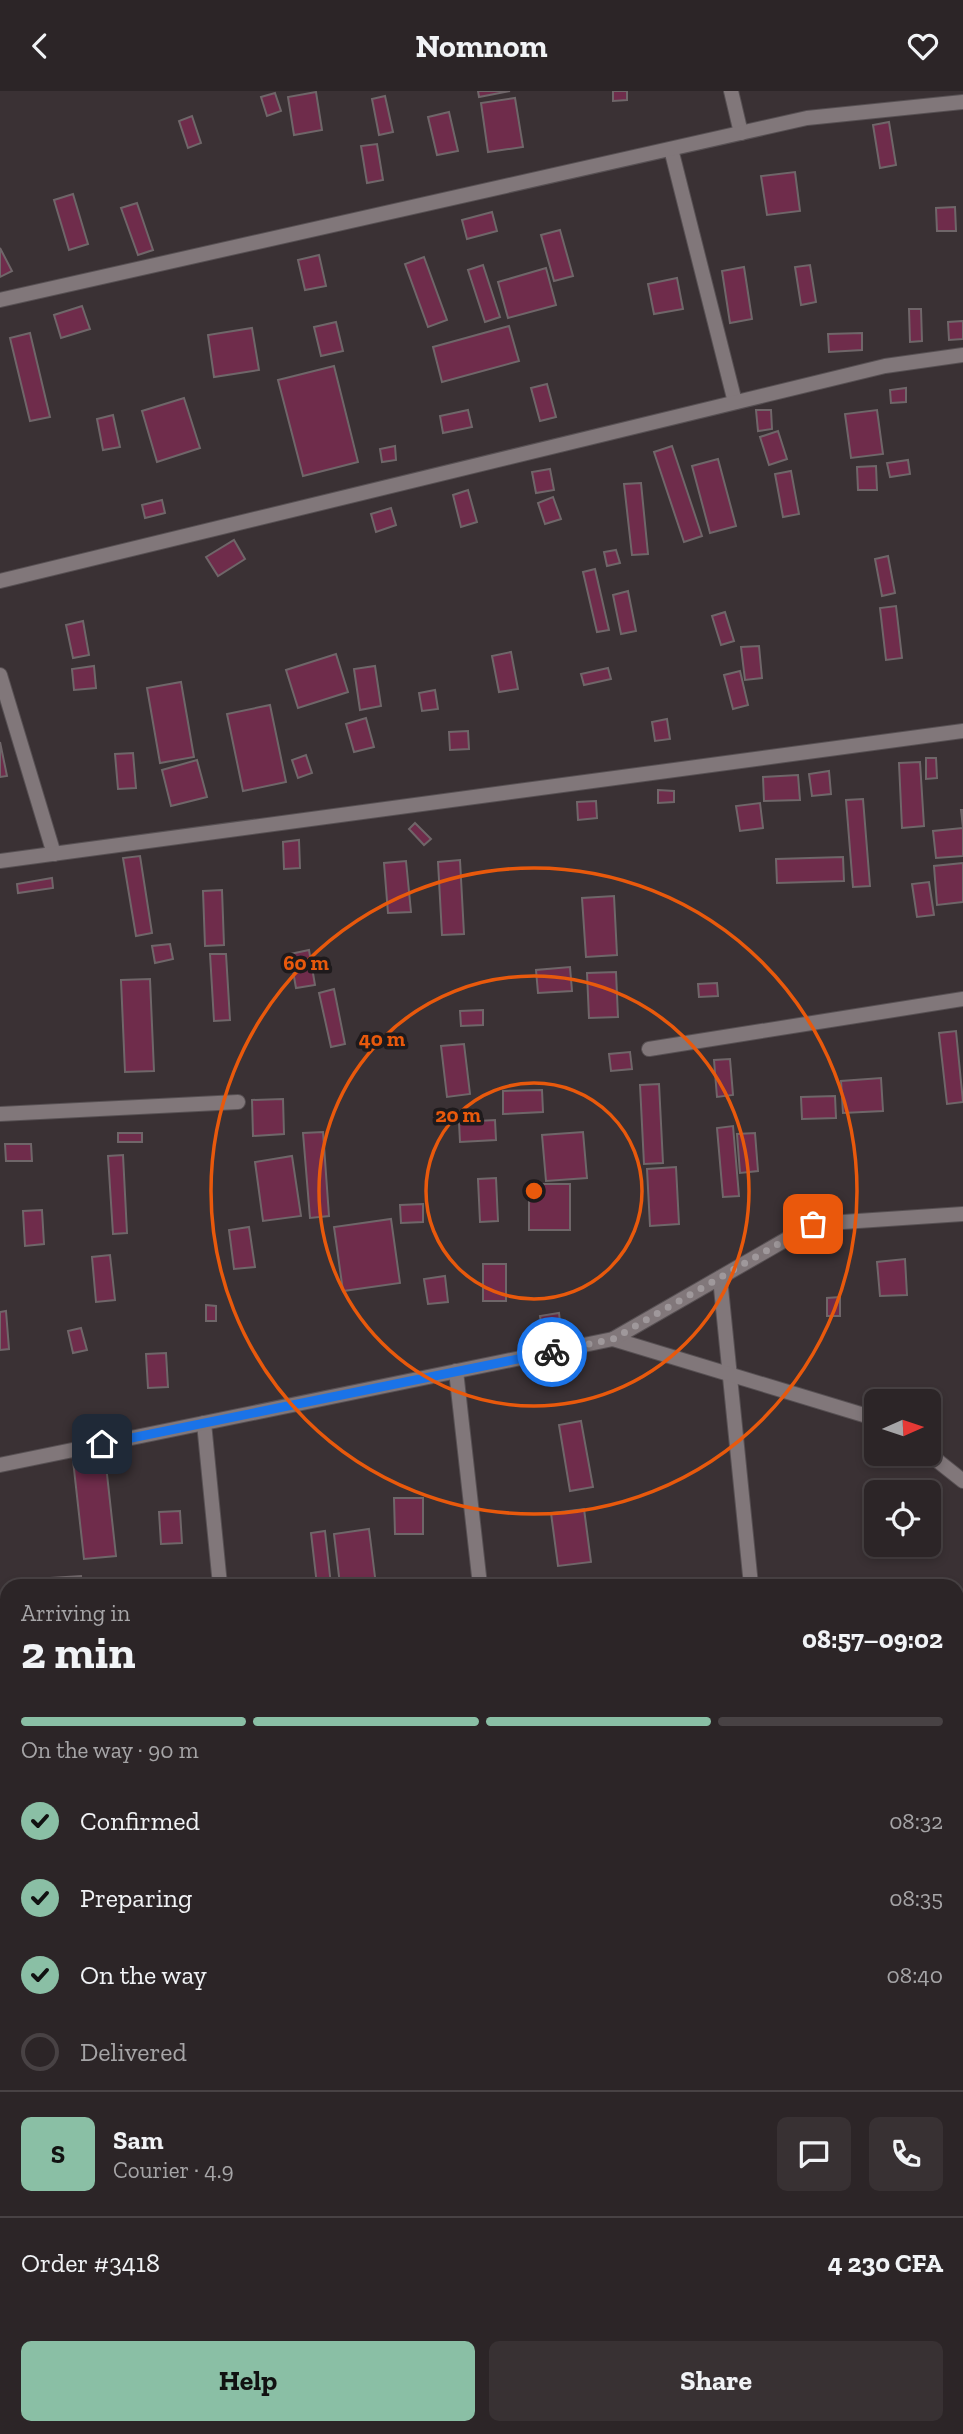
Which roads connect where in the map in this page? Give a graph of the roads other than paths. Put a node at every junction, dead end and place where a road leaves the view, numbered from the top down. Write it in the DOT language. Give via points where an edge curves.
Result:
graph roads {
  1 [pos="731,91"];
  2 [pos="963,102"];
  3 [pos="741,134"];
  4 [pos="671,149"];
  5 [pos="0,300"];
  6 [pos="963,355"];
  7 [pos="735,402"];
  8 [pos="0,581"];
  9 [pos="0,675"];
  10 [pos="963,731"];
  11 [pos="54,854"];
  12 [pos="0,861"];
  13 [pos="963,999"];
  14 [pos="649,1049"];
  15 [pos="238,1102"];
  16 [pos="0,1114"];
  17 [pos="963,1214"];
  18 [pos="720,1278"];
  19 [pos="613,1339"];
  20 [pos="456,1371"];
  21 [pos="730,1375"];
  22 [pos="864,1415"];
  23 [pos="204,1423"];
  24 [pos="942,1464"];
  25 [pos="0,1465"];
  26 [pos="963,1481"];
  27 [pos="219,1579"];
  28 [pos="479,1579"];
  29 [pos="750,1579"];
  1 -- 3 [label="street"];
  2 -- 3 [label="street" via="807,118"];
  3 -- 4 [label="street"];
  4 -- 5 [label="street"];
  4 -- 7 [label="street"];
  6 -- 7 [label="street" via="885,366"];
  7 -- 8 [label="street"];
  9 -- 11 [label="street"];
  10 -- 11 [label="street"];
  11 -- 12 [label="street"];
  13 -- 14 [label="street"];
  15 -- 16 [label="street"];
  17 -- 18 [label="street" via="813,1224"];
  18 -- 19 [label="street"];
  18 -- 21 [label="street"];
  19 -- 20 [label="street"];
  19 -- 21 [label="street"];
  20 -- 23 [label="street"];
  20 -- 28 [label="street"];
  21 -- 22 [label="street"];
  21 -- 29 [label="street"];
  23 -- 25 [label="street"];
  23 -- 27 [label="street"];
  24 -- 26 [label="street"];
}
